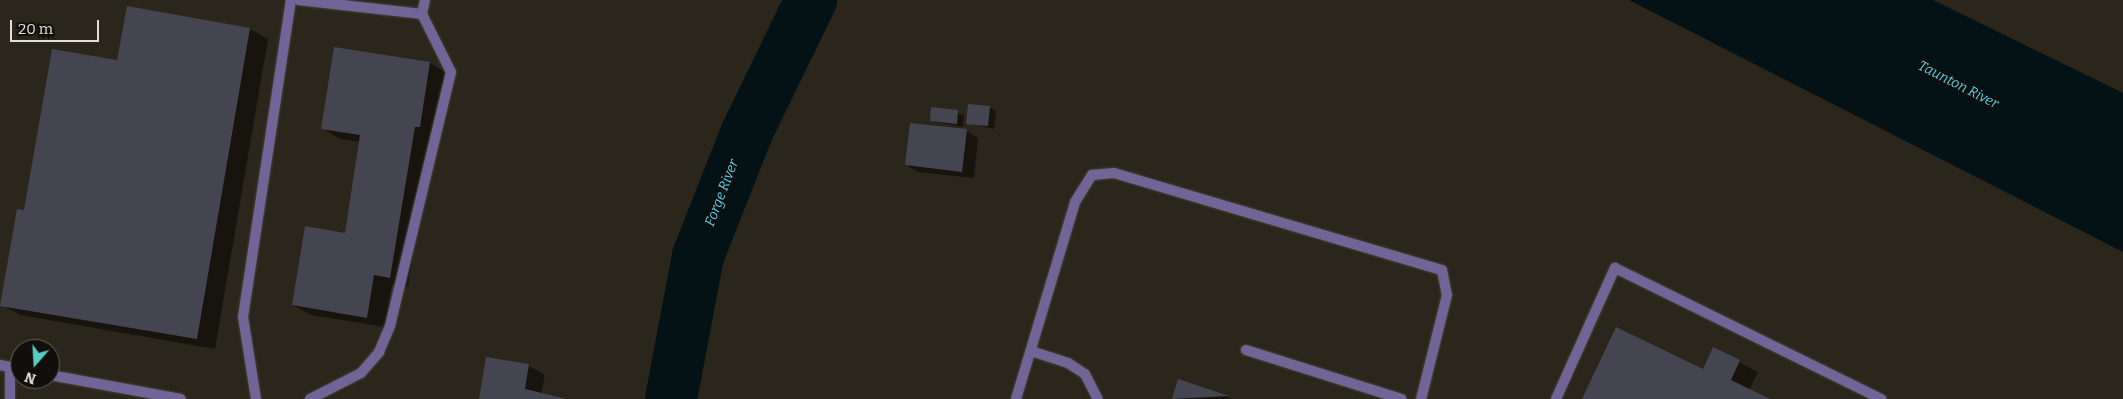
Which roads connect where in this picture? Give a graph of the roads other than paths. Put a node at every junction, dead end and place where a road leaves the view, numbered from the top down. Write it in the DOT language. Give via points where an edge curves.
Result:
graph roads {
  1 [pos="291,0"];
  2 [pos="298,0"];
  3 [pos="425,0"];
  4 [pos="422,14"];
  5 [pos="1246,350"];
  6 [pos="1031,351"];
  7 [pos="60,377"];
  8 [pos="181,399"];
  9 [pos="256,399"];
  10 [pos="310,399"];
  11 [pos="1016,399"];
  12 [pos="1098,399"];
  13 [pos="1401,399"];
  14 [pos="1421,399"];
  15 [pos="1556,399"];
  16 [pos="1881,399"];
  1 -- 9 [label="lane" via="243,317"];
  2 -- 4 [label="lane"];
  3 -- 4 [label="lane"];
  4 -- 10 [label="lane" via="451,72 390,326 379,352 361,373"];
  5 -- 13 [label="lane"];
  6 -- 11 [label="lane"];
  6 -- 12 [label="lane" via="1068,363 1085,374"];
  6 -- 14 [label="lane" via="1082,187 1092,175 1114,173 1442,270 1448,295"];
  7 -- 8 [label="lane"];
  15 -- 16 [label="lane" via="1615,268"];
}
